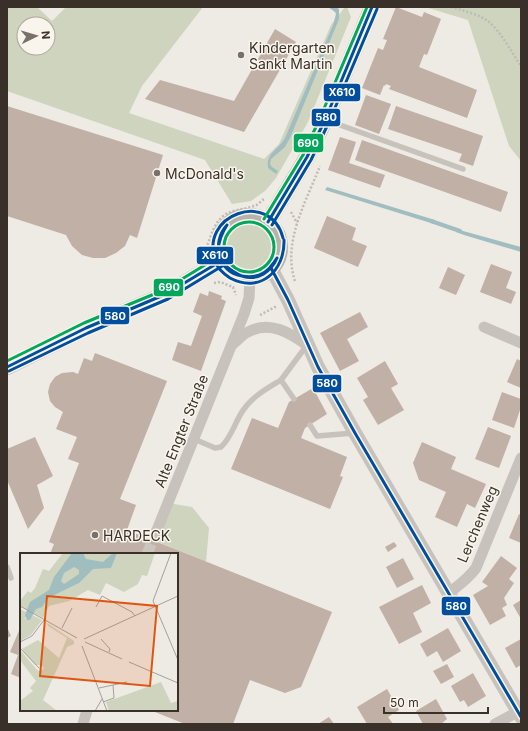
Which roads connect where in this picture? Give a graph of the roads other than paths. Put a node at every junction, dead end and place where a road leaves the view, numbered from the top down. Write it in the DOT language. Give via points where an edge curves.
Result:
graph roads {
  1 [pos="372,7"];
  2 [pos="325,120"];
  3 [pos="463,169"];
  4 [pos="268,222"];
  5 [pos="221,261"];
  6 [pos="271,268"];
  7 [pos="250,277"];
  8 [pos="484,327"];
  9 [pos="521,343"];
  10 [pos="233,344"];
  11 [pos="307,345"];
  12 [pos="7,367"];
  13 [pos="281,380"];
  14 [pos="294,399"];
  15 [pos="310,425"];
  16 [pos="355,433"];
  17 [pos="194,439"];
  18 [pos="521,458"];
  19 [pos="157,530"];
  20 [pos="7,567"];
  21 [pos="11,578"];
  22 [pos="449,592"];
  23 [pos="88,711"];
  24 [pos="520,713"];
  25 [pos="82,724"];
  26 [pos="495,724"];
  1 -- 2 [label="main road"];
  2 -- 3 [label="lane"];
  2 -- 4 [label="main road" via="307,157"];
  4 -- 5 [label="main road" via="259,217 249,216 238,217 229,223 218,241"];
  4 -- 6 [label="main road" via="275,230 280,250"];
  5 -- 7 [label="main road" via="235,275"];
  5 -- 12 [label="main road" via="166,294 107,318"];
  6 -- 7 [label="main road" via="263,274"];
  6 -- 11 [label="street"];
  7 -- 10 [label="street, Alte Engter Straße" via="244,314"];
  8 -- 9 [label="street"];
  10 -- 11 [label="street, Alte Engter Straße" via="247,332 270,326 288,332"];
  10 -- 17 [label="street, Alte Engter Straße"];
  11 -- 13 [label="lane"];
  11 -- 16 [label="street"];
  13 -- 14 [label="lane"];
  13 -- 17 [label="lane" via="264,390 244,409 226,443 221,447 215,448"];
  15 -- 16 [label="lane" via="317,436"];
  16 -- 22 [label="street"];
  17 -- 19 [label="street, Alte Engter Straße"];
  18 -- 22 [label="street, Lerchenweg" via="476,568 461,585"];
  20 -- 21 [label="lane"];
  22 -- 24 [label="street"];
  23 -- 25 [label="street"];
  24 -- 26 [label="street"];
}
